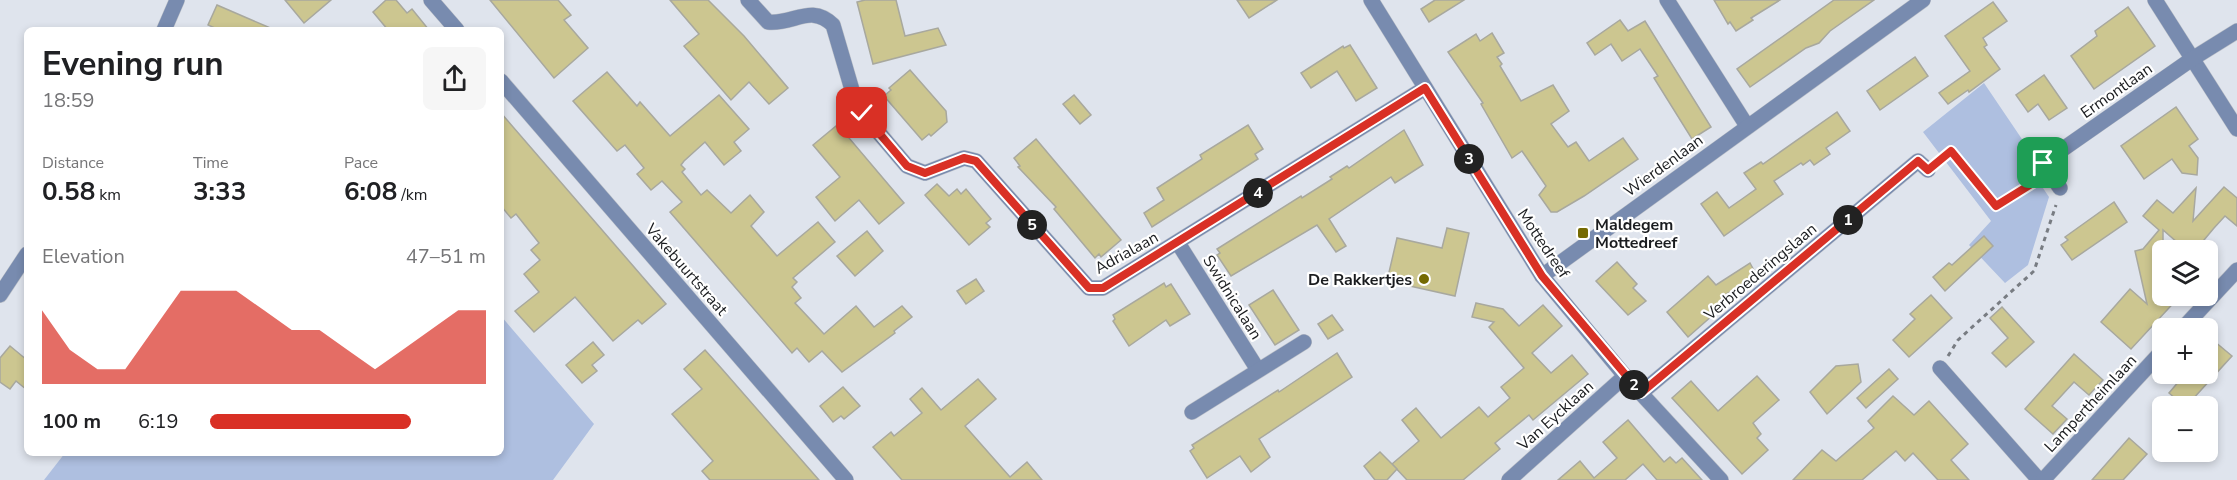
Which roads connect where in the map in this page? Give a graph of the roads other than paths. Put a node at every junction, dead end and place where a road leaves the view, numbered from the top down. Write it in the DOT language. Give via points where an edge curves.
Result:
graph roads {
  1 [pos="177,0"];
  2 [pos="431,0"];
  3 [pos="748,0"];
  4 [pos="1371,0"];
  5 [pos="1667,0"];
  6 [pos="2155,0"];
  7 [pos="1918,1"];
  8 [pos="165,27"];
  9 [pos="454,27"];
  10 [pos="2237,31"];
  11 [pos="2192,58"];
  12 [pos="504,84"];
  13 [pos="1425,88"];
  14 [pos="1747,126"];
  15 [pos="2237,129"];
  16 [pos="1928,170"];
  17 [pos="2060,188"];
  18 [pos="1178,243"];
  19 [pos="24,259"];
  20 [pos="2237,270"];
  21 [pos="1542,276"];
  22 [pos="0,295"];
  23 [pos="2192,318"];
  24 [pos="1304,342"];
  25 [pos="2152,362"];
  26 [pos="1940,368"];
  27 [pos="1258,370"];
  28 [pos="1625,376"];
  29 [pos="1641,393"];
  30 [pos="1192,412"];
  31 [pos="846,480"];
  32 [pos="1509,480"];
  33 [pos="1721,480"];
  34 [pos="2041,480"];
  1 -- 8 [label="street"];
  2 -- 9 [label="street"];
  3 -- 18 [label="street, Adrialaan" via="768,22 814,13 826,17 833,25 862,113 907,166 925,173 964,158 976,161 1089,288 1103,288"];
  4 -- 13 [label="street, Mottedreef"];
  5 -- 14 [label="street"];
  6 -- 11 [label="street"];
  7 -- 14 [label="street, Wierdenlaan"];
  10 -- 11 [label="street, Ermontlaan"];
  11 -- 15 [label="street"];
  11 -- 17 [label="street, Ermontlaan" via="2043,163"];
  12 -- 31 [label="street, Vakebuurtstraat"];
  13 -- 18 [label="street, Adrialaan"];
  13 -- 21 [label="street, Mottedreef"];
  14 -- 21 [label="street, Wierdenlaan"];
  16 -- 29 [label="street, Verbroederingslaan" via="1918,161"];
  18 -- 27 [label="street, Swidnicalaan"];
  19 -- 22 [label="street"];
  20 -- 23 [label="street"];
  21 -- 28 [label="street, Mottedreef"];
  24 -- 27 [label="street"];
  25 -- 34 [label="street, Lampertheimlaan"];
  26 -- 34 [label="street, Lampertheimlaan"];
  27 -- 30 [label="street"];
  28 -- 29 [label="street, Mottedreef"];
  28 -- 32 [label="street, Van Eycklaan"];
  29 -- 33 [label="street, Mottedreef"];
}
